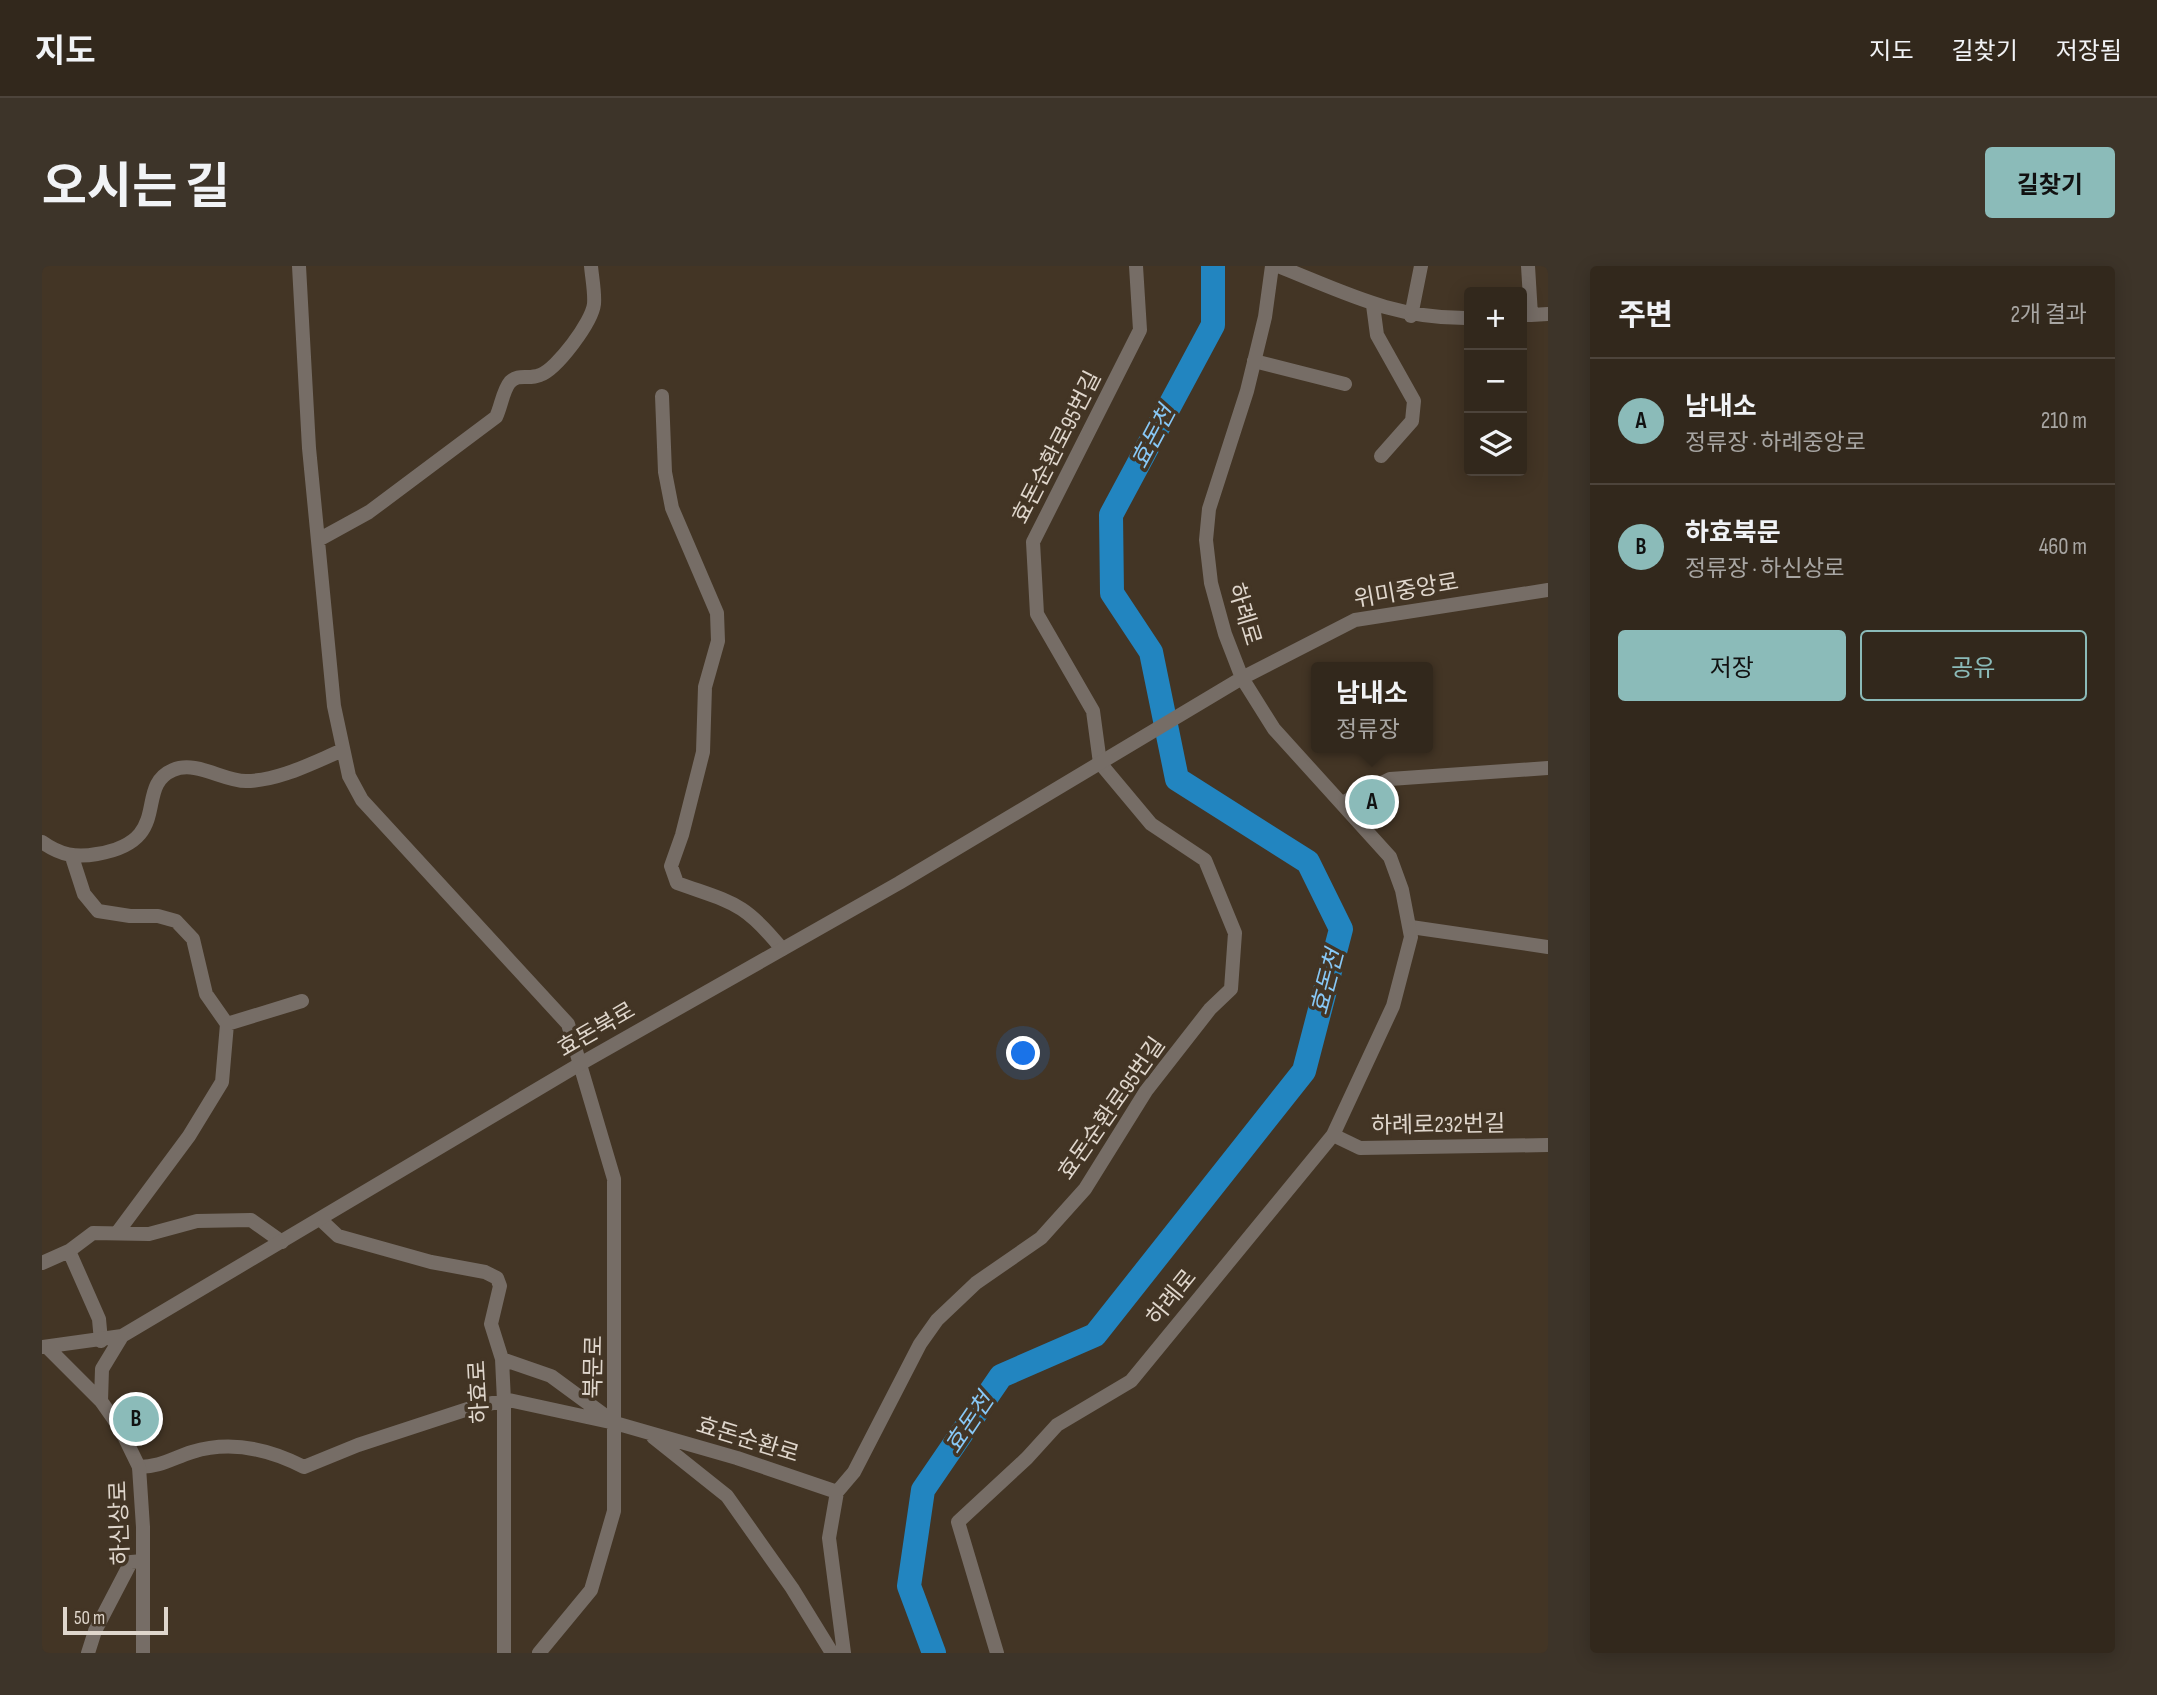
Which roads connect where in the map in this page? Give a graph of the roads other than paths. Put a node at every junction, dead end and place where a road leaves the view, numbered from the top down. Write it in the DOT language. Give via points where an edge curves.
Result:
graph roads {
  1 [pos="299,266"];
  2 [pos="591,266"];
  3 [pos="1136,266"];
  4 [pos="1272,266"];
  5 [pos="1278,266"];
  6 [pos="1421,266"];
  7 [pos="1528,266"];
  8 [pos="1527,290"];
  9 [pos="1373,306"];
  10 [pos="1548,314"];
  11 [pos="1527,315"];
  12 [pos="1411,316"];
  13 [pos="1464,318"];
  14 [pos="1254,361"];
  15 [pos="1345,384"];
  16 [pos="662,396"];
  17 [pos="1381,456"];
  18 [pos="320,540"];
  19 [pos="1548,590"];
  20 [pos="1242,678"];
  21 [pos="343,750"];
  22 [pos="1100,763"];
  23 [pos="1548,768"];
  24 [pos="1342,803"];
  25 [pos="42,842"];
  26 [pos="72,857"];
  27 [pos="1411,927"];
  28 [pos="1548,947"];
  29 [pos="782,949"];
  30 [pos="302,1001"];
  31 [pos="227,1024"];
  32 [pos="580,1064"];
  33 [pos="1333,1135"];
  34 [pos="1548,1144"];
  35 [pos="321,1220"];
  36 [pos="117,1233"];
  37 [pos="282,1242"];
  38 [pos="69,1251"];
  39 [pos="42,1264"];
  40 [pos="122,1336"];
  41 [pos="101,1340"];
  42 [pos="44,1346"];
  43 [pos="502,1359"];
  44 [pos="101,1401"];
  45 [pos="503,1401"];
  46 [pos="615,1423"];
  47 [pos="646,1432"];
  48 [pos="139,1468"];
  49 [pos="836,1492"];
  50 [pos="143,1561"];
  51 [pos="88,1653"];
  52 [pos="143,1653"];
  53 [pos="504,1653"];
  54 [pos="540,1653"];
  55 [pos="832,1653"];
  56 [pos="844,1653"];
  57 [pos="997,1653"];
  1 -- 18 [label="street, 북문로" via="309,448"];
  2 -- 18 [label="street" via="594,304 590,318 562,357 541,375 516,377 506,385 496,417 369,512"];
  3 -- 22 [label="street, 효돈순환로95번길" via="1140,330 1033,542 1037,614 1093,711"];
  4 -- 14 [label="street, 하례로" via="1270,296"];
  5 -- 9 [label="street"];
  6 -- 12 [label="street"];
  7 -- 8 [label="street"];
  9 -- 12 [label="street"];
  9 -- 17 [label="street" via="1377,335 1414,401 1412,421"];
  10 -- 11 [label="street"];
  12 -- 13 [label="street"];
  14 -- 15 [label="street"];
  14 -- 20 [label="street, 하례로" via="1209,509 1206,540 1211,583"];
  16 -- 29 [label="street" via="665,472 672,508 717,613 718,641 705,687 703,751 671,866 677,883 729,900 757,919"];
  18 -- 21 [label="street, 북문로" via="334,706"];
  19 -- 20 [label="street, 위미중앙로" via="1355,620"];
  20 -- 22 [label="street, 효돈북로"];
  20 -- 24 [label="street, 하례로" via="1274,729"];
  21 -- 26 [label="street" via="277,776 246,781 191,768 173,770 162,779 151,800 146,827 137,840 113,852"];
  21 -- 32 [label="street, 북문로" via="349,776 362,800 568,1024"];
  22 -- 29 [label="street, 효돈북로"];
  22 -- 49 [label="street, 효돈순환로95번길" via="1151,824 1205,860 1235,933 1230,989 1146,1091 1085,1189 1041,1238 976,1283 937,1320 854,1472"];
  23 -- 24 [label="street" via="1390,779"];
  24 -- 27 [label="street, 하례로" via="1390,857"];
  25 -- 26 [label="street"];
  26 -- 31 [label="street" via="84,894 98,911 176,921 193,939 206,994"];
  27 -- 28 [label="street"];
  27 -- 33 [label="street, 하례로" via="1393,1006"];
  29 -- 32 [label="street, 효돈북로"];
  30 -- 31 [label="street"];
  31 -- 36 [label="street" via="222,1082 189,1136"];
  32 -- 35 [label="street, 효돈북로"];
  32 -- 46 [label="street, 북문로" via="614,1179"];
  33 -- 34 [label="street, 하례로232번길" via="1360,1148"];
  33 -- 57 [label="street, 하례로" via="1131,1381 1057,1425 958,1522"];
  35 -- 37 [label="street, 효돈북로"];
  35 -- 43 [label="street, 하효로" via="338,1236 497,1278 500,1286 491,1324"];
  36 -- 37 [label="street" via="149,1234 197,1221 251,1220"];
  36 -- 38 [label="street" via="93,1233"];
  37 -- 40 [label="street, 효돈북로"];
  38 -- 39 [label="street"];
  38 -- 41 [label="street" via="99,1319"];
  40 -- 41 [label="street, 효돈북로"];
  40 -- 44 [label="street" via="102,1369"];
  41 -- 42 [label="street"];
  42 -- 44 [label="street, 하신상로"];
  43 -- 45 [label="street, 하효로"];
  43 -- 46 [label="street, 효돈순환로" via="551,1376"];
  44 -- 48 [label="street, 하신상로"];
  45 -- 46 [label="street"];
  45 -- 48 [label="street" via="358,1445 304,1467 281,1455 230,1447 189,1453 156,1468"];
  45 -- 53 [label="street, 하효로"];
  46 -- 47 [label="street, 효돈순환로"];
  46 -- 54 [label="street, 북문로" via="614,1511 591,1590"];
  47 -- 49 [label="street, 효돈순환로"];
  47 -- 55 [label="street" via="727,1496"];
  48 -- 50 [label="street, 하신상로"];
  49 -- 56 [label="street" via="829,1538"];
  50 -- 51 [label="street" via="131,1562"];
  50 -- 52 [label="street, 하신상로"];
}
